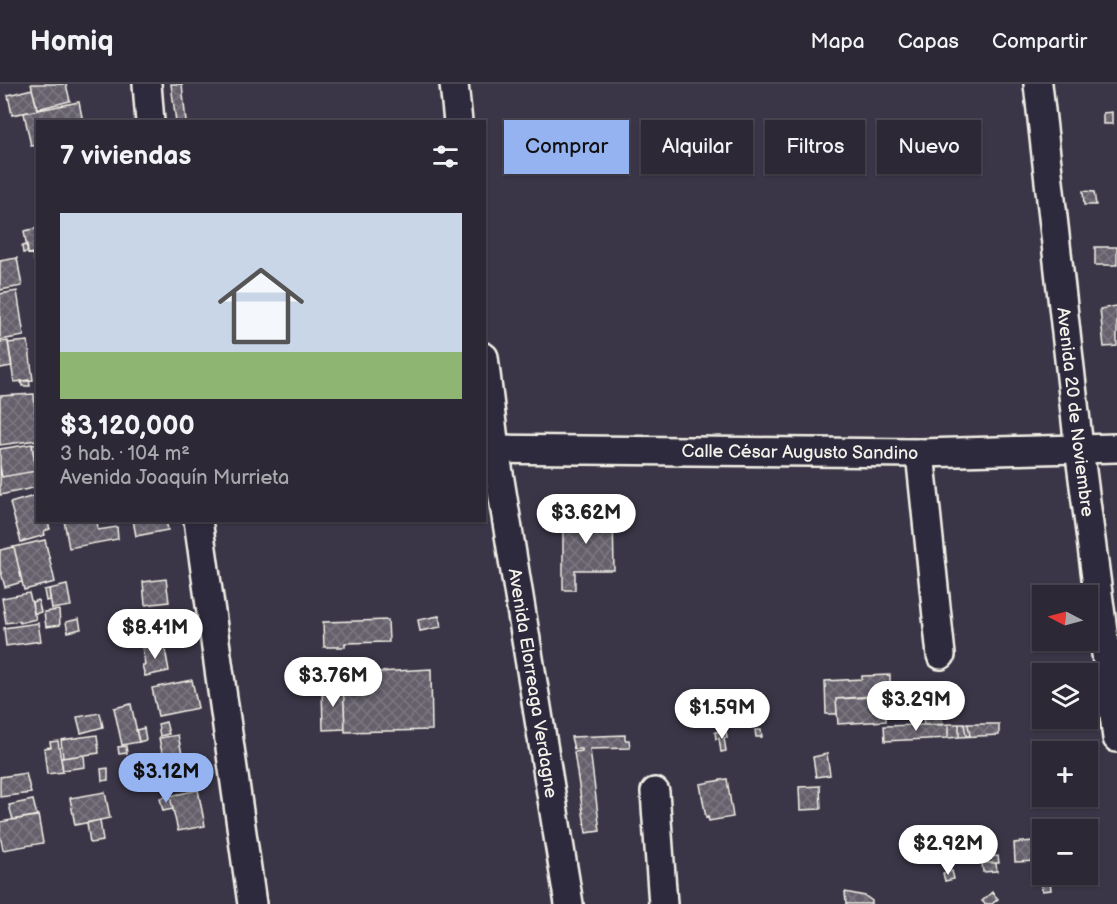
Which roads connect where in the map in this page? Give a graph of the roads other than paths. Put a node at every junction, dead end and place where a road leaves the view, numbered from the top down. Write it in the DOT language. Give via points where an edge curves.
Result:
graph roads {
  1 [pos="147,84"];
  2 [pos="454,84"];
  3 [pos="1038,84"];
  4 [pos="150,120"];
  5 [pos="458,120"];
  6 [pos="486,388"];
  7 [pos="1079,448"];
  8 [pos="1117,448"];
  9 [pos="490,449"];
  10 [pos="920,453"];
  11 [pos="198,522"];
  12 [pos="941,655"];
  13 [pos="1117,738"];
  14 [pos="655,792"];
  15 [pos="252,904"];
  16 [pos="569,904"];
  17 [pos="663,904"];
  1 -- 4 [label="street"];
  2 -- 5 [label="street"];
  3 -- 7 [label="street, Avenida 20 de Noviembre"];
  6 -- 9 [label="street, Avenida Elorreaga Verdagne"];
  7 -- 8 [label="street, Calle César Augusto Sandino"];
  7 -- 10 [label="street, Calle César Augusto Sandino"];
  7 -- 13 [label="street, Avenida 20 de Noviembre"];
  9 -- 10 [label="street, Calle César Augusto Sandino"];
  9 -- 16 [label="street, Avenida Elorreaga Verdagne"];
  10 -- 12 [label="street"];
  11 -- 15 [label="street"];
  14 -- 17 [label="street"];
}
